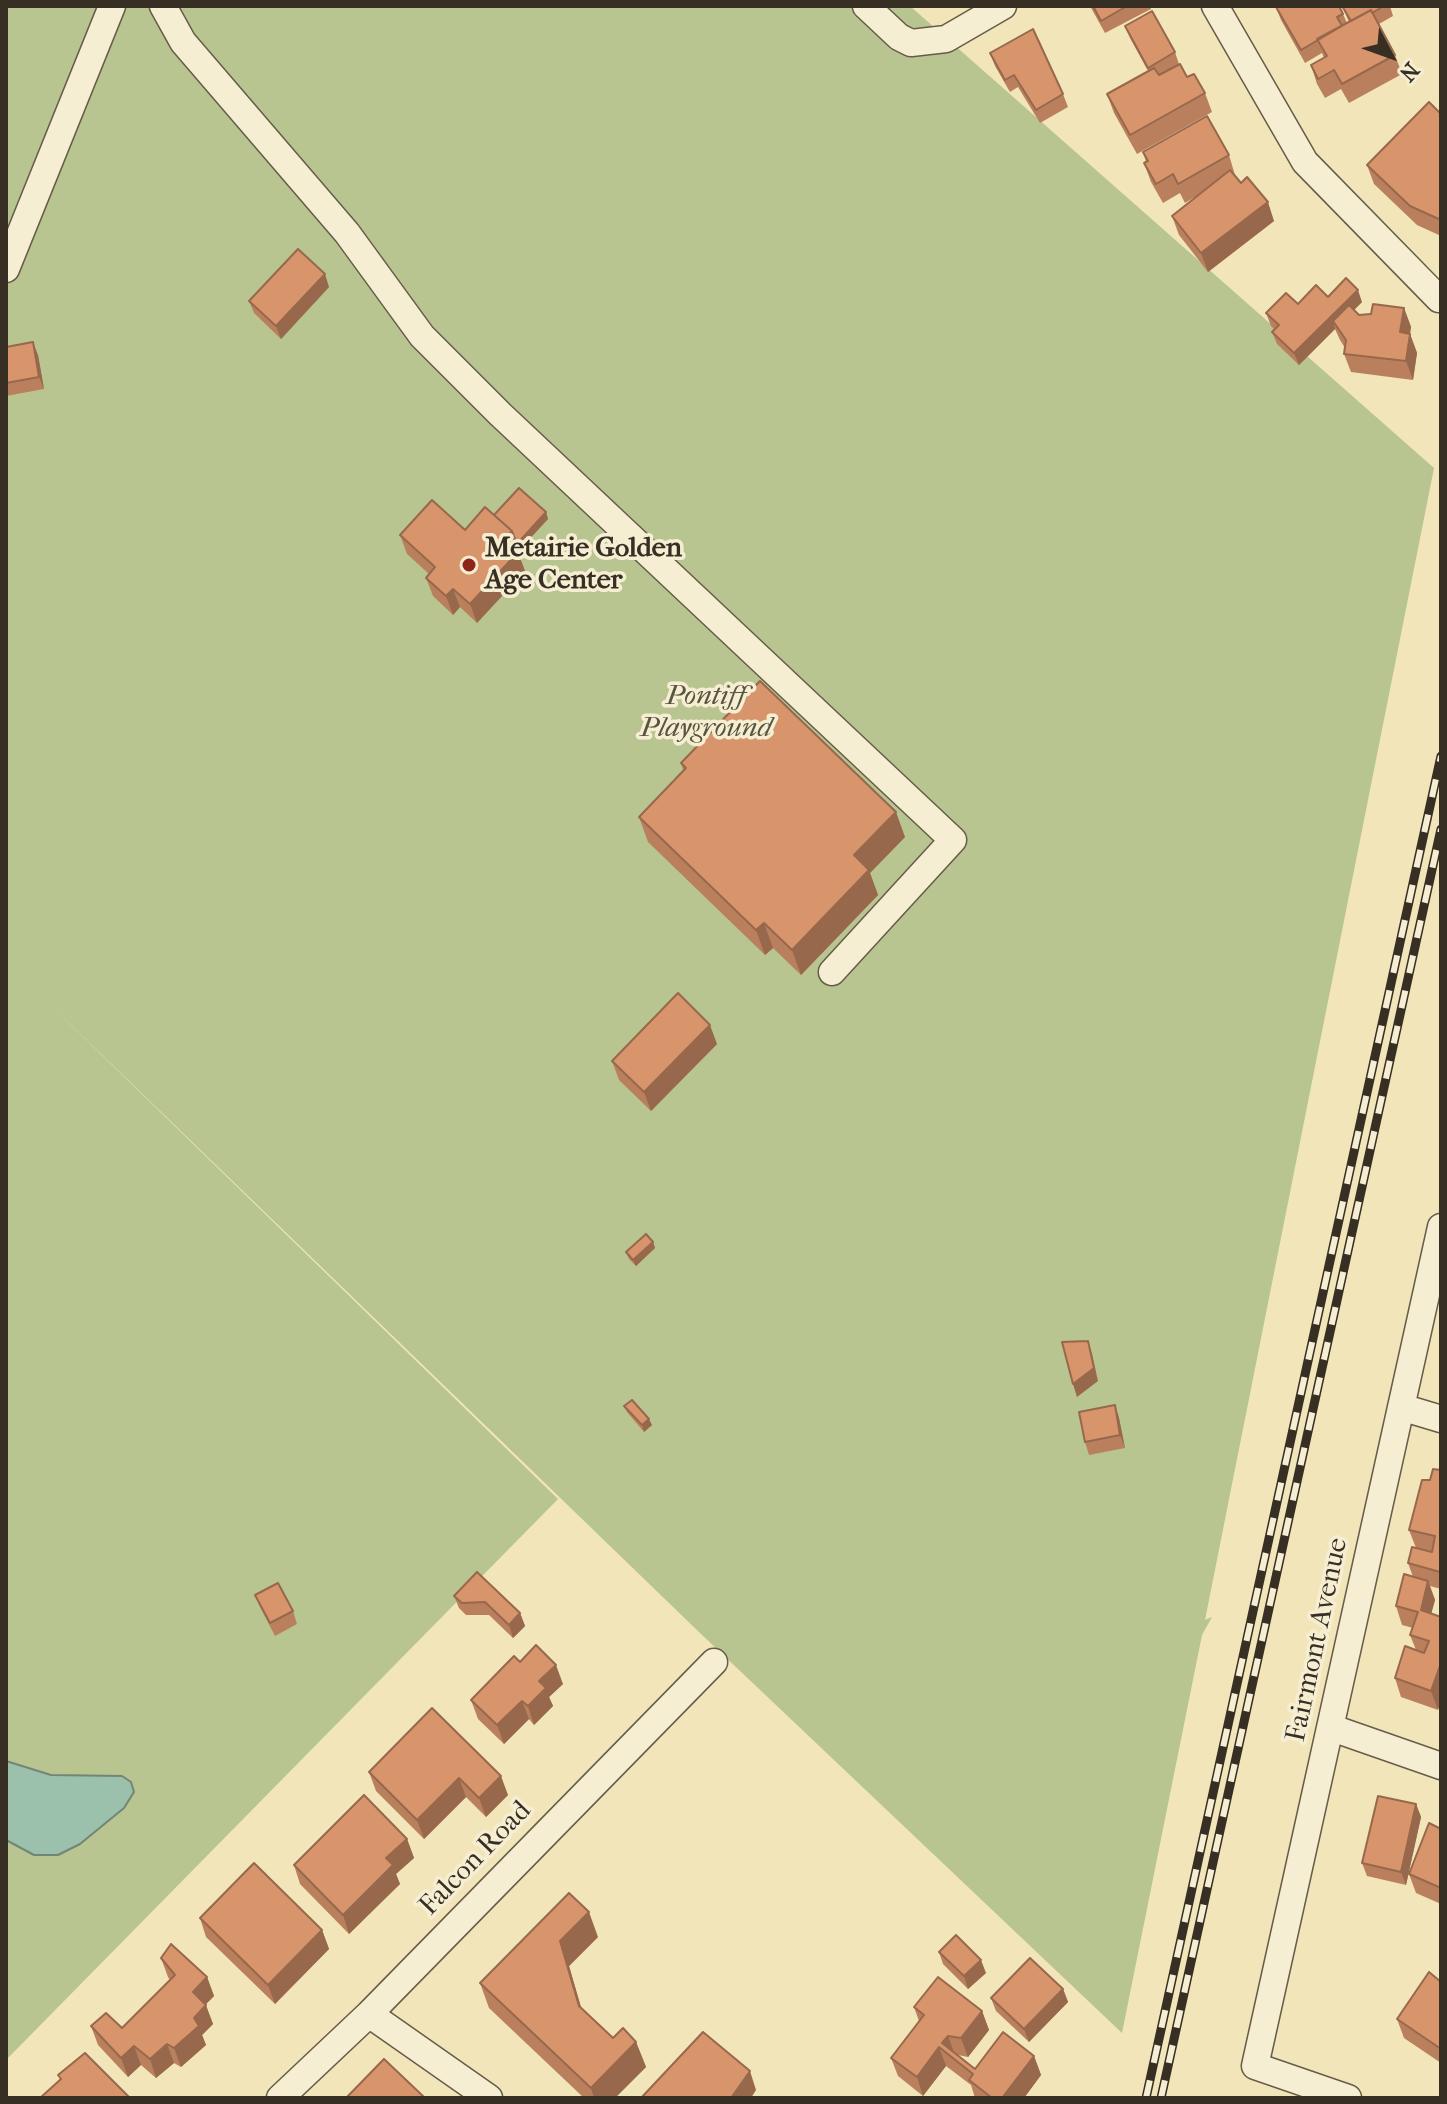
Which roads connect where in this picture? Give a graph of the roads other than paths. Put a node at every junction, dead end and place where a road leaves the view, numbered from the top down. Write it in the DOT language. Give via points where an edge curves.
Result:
graph roads {
  1 [pos="112,6"];
  2 [pos="163,6"];
  3 [pos="866,6"];
  4 [pos="1003,6"];
  5 [pos="1215,6"];
  6 [pos="6,269"];
  7 [pos="1439,299"];
  8 [pos="832,972"];
  9 [pos="1441,1227"];
  10 [pos="1401,1407"];
  11 [pos="1441,1419"];
  12 [pos="714,1662"];
  13 [pos="1332,1728"];
  14 [pos="1441,1766"];
  15 [pos="369,2014"];
  16 [pos="280,2098"];
  17 [pos="489,2098"];
  18 [pos="1348,2098"];
  1 -- 6 [label="street"];
  2 -- 8 [label="street" via="183,42 347,233 422,336 953,840"];
  3 -- 4 [label="street" via="911,43 946,39"];
  5 -- 7 [label="street" via="1305,162"];
  9 -- 10 [label="street, Fairmont Avenue"];
  10 -- 11 [label="street"];
  10 -- 13 [label="street, Fairmont Avenue"];
  12 -- 15 [label="street, Falcon Road"];
  13 -- 14 [label="street"];
  13 -- 18 [label="street, Fairmont Avenue" via="1255,2066"];
  15 -- 16 [label="street, Falcon Road"];
  15 -- 17 [label="street"];
}
